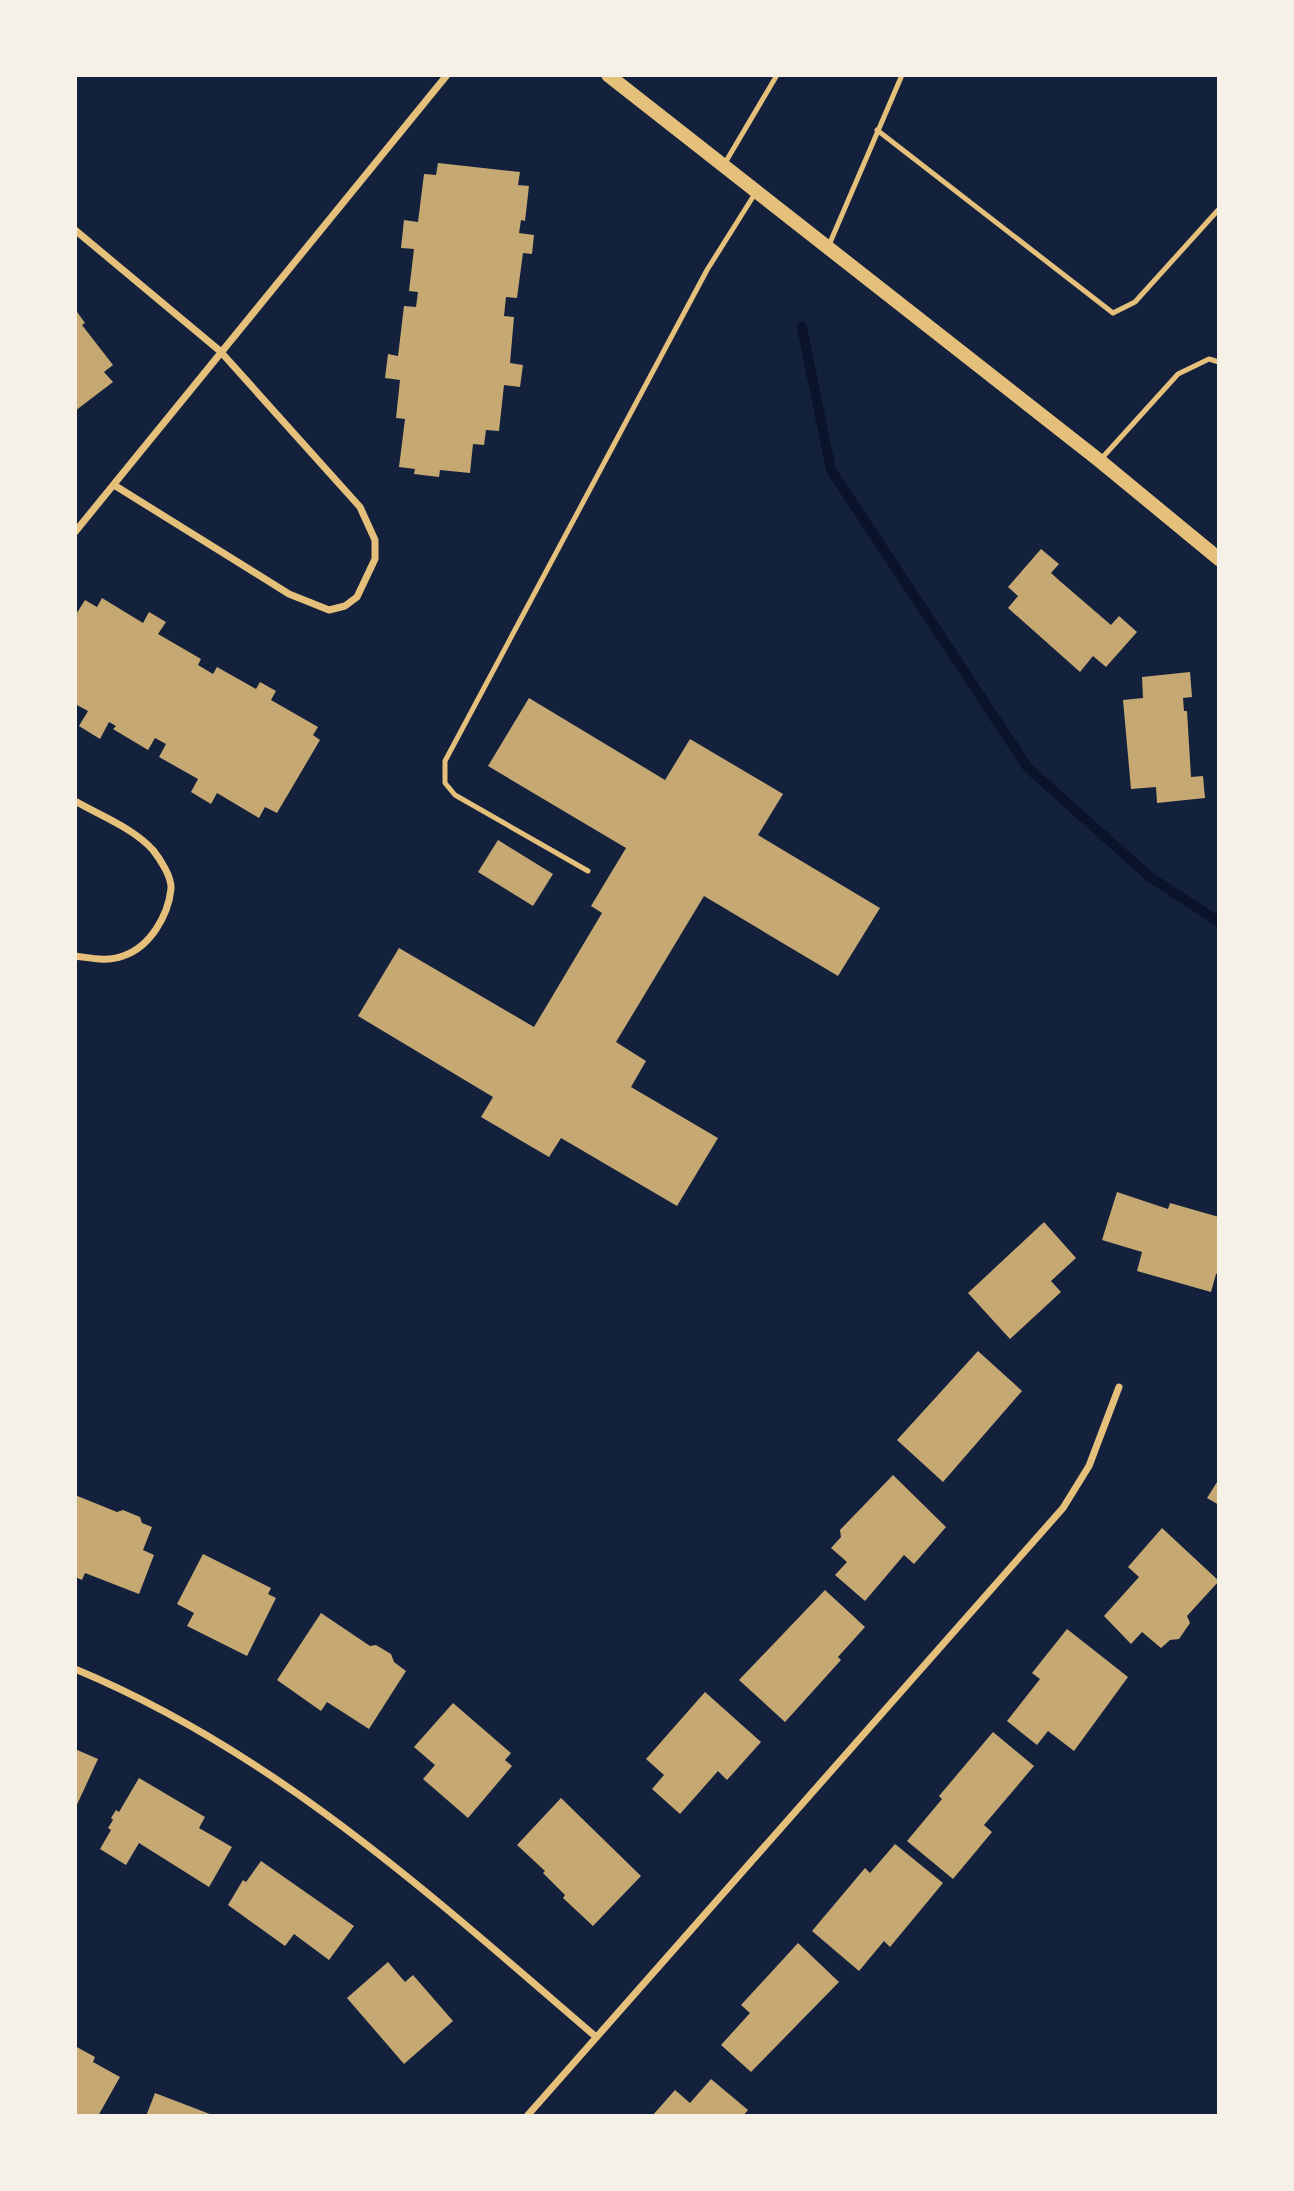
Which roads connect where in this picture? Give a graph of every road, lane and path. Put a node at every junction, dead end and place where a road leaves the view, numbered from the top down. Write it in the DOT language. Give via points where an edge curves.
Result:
graph roads {
  1 [pos="447,75"];
  2 [pos="608,75"];
  3 [pos="777,75"];
  4 [pos="902,75"];
  5 [pos="877,130"];
  6 [pos="723,166"];
  7 [pos="756,192"];
  8 [pos="1219,209"];
  9 [pos="75,230"];
  10 [pos="828,248"];
  11 [pos="220,351"];
  12 [pos="1219,362"];
  13 [pos="1100,461"];
  14 [pos="114,485"];
  15 [pos="75,532"];
  16 [pos="1219,559"];
  17 [pos="75,801"];
  18 [pos="588,871"];
  19 [pos="75,956"];
  20 [pos="1119,1387"];
  21 [pos="75,1669"];
  22 [pos="595,2036"];
  23 [pos="527,2116"];
  1 -- 11 [label="street"];
  2 -- 6 [label="main road"];
  3 -- 6 [label="lane"];
  4 -- 5 [label="lane"];
  5 -- 8 [label="lane" via="1113,313 1135,302"];
  5 -- 10 [label="lane"];
  6 -- 7 [label="main road"];
  7 -- 10 [label="main road"];
  7 -- 18 [label="lane" via="707,270 445,761 445,783 455,794"];
  9 -- 11 [label="street"];
  10 -- 13 [label="main road"];
  11 -- 14 [label="street"];
  11 -- 14 [label="street" via="360,507 375,540 375,559 357,597 329,610 309,604"];
  12 -- 13 [label="lane" via="1209,359 1178,374"];
  13 -- 16 [label="main road"];
  14 -- 15 [label="street"];
  17 -- 19 [label="street" via="133,834 153,851 171,888 159,923 137,950 100,960"];
  20 -- 22 [label="street" via="1088,1466 1063,1508"];
  21 -- 22 [label="street" via="121,1688 238,1752 313,1803 385,1856"];
  22 -- 23 [label="street"];
}
